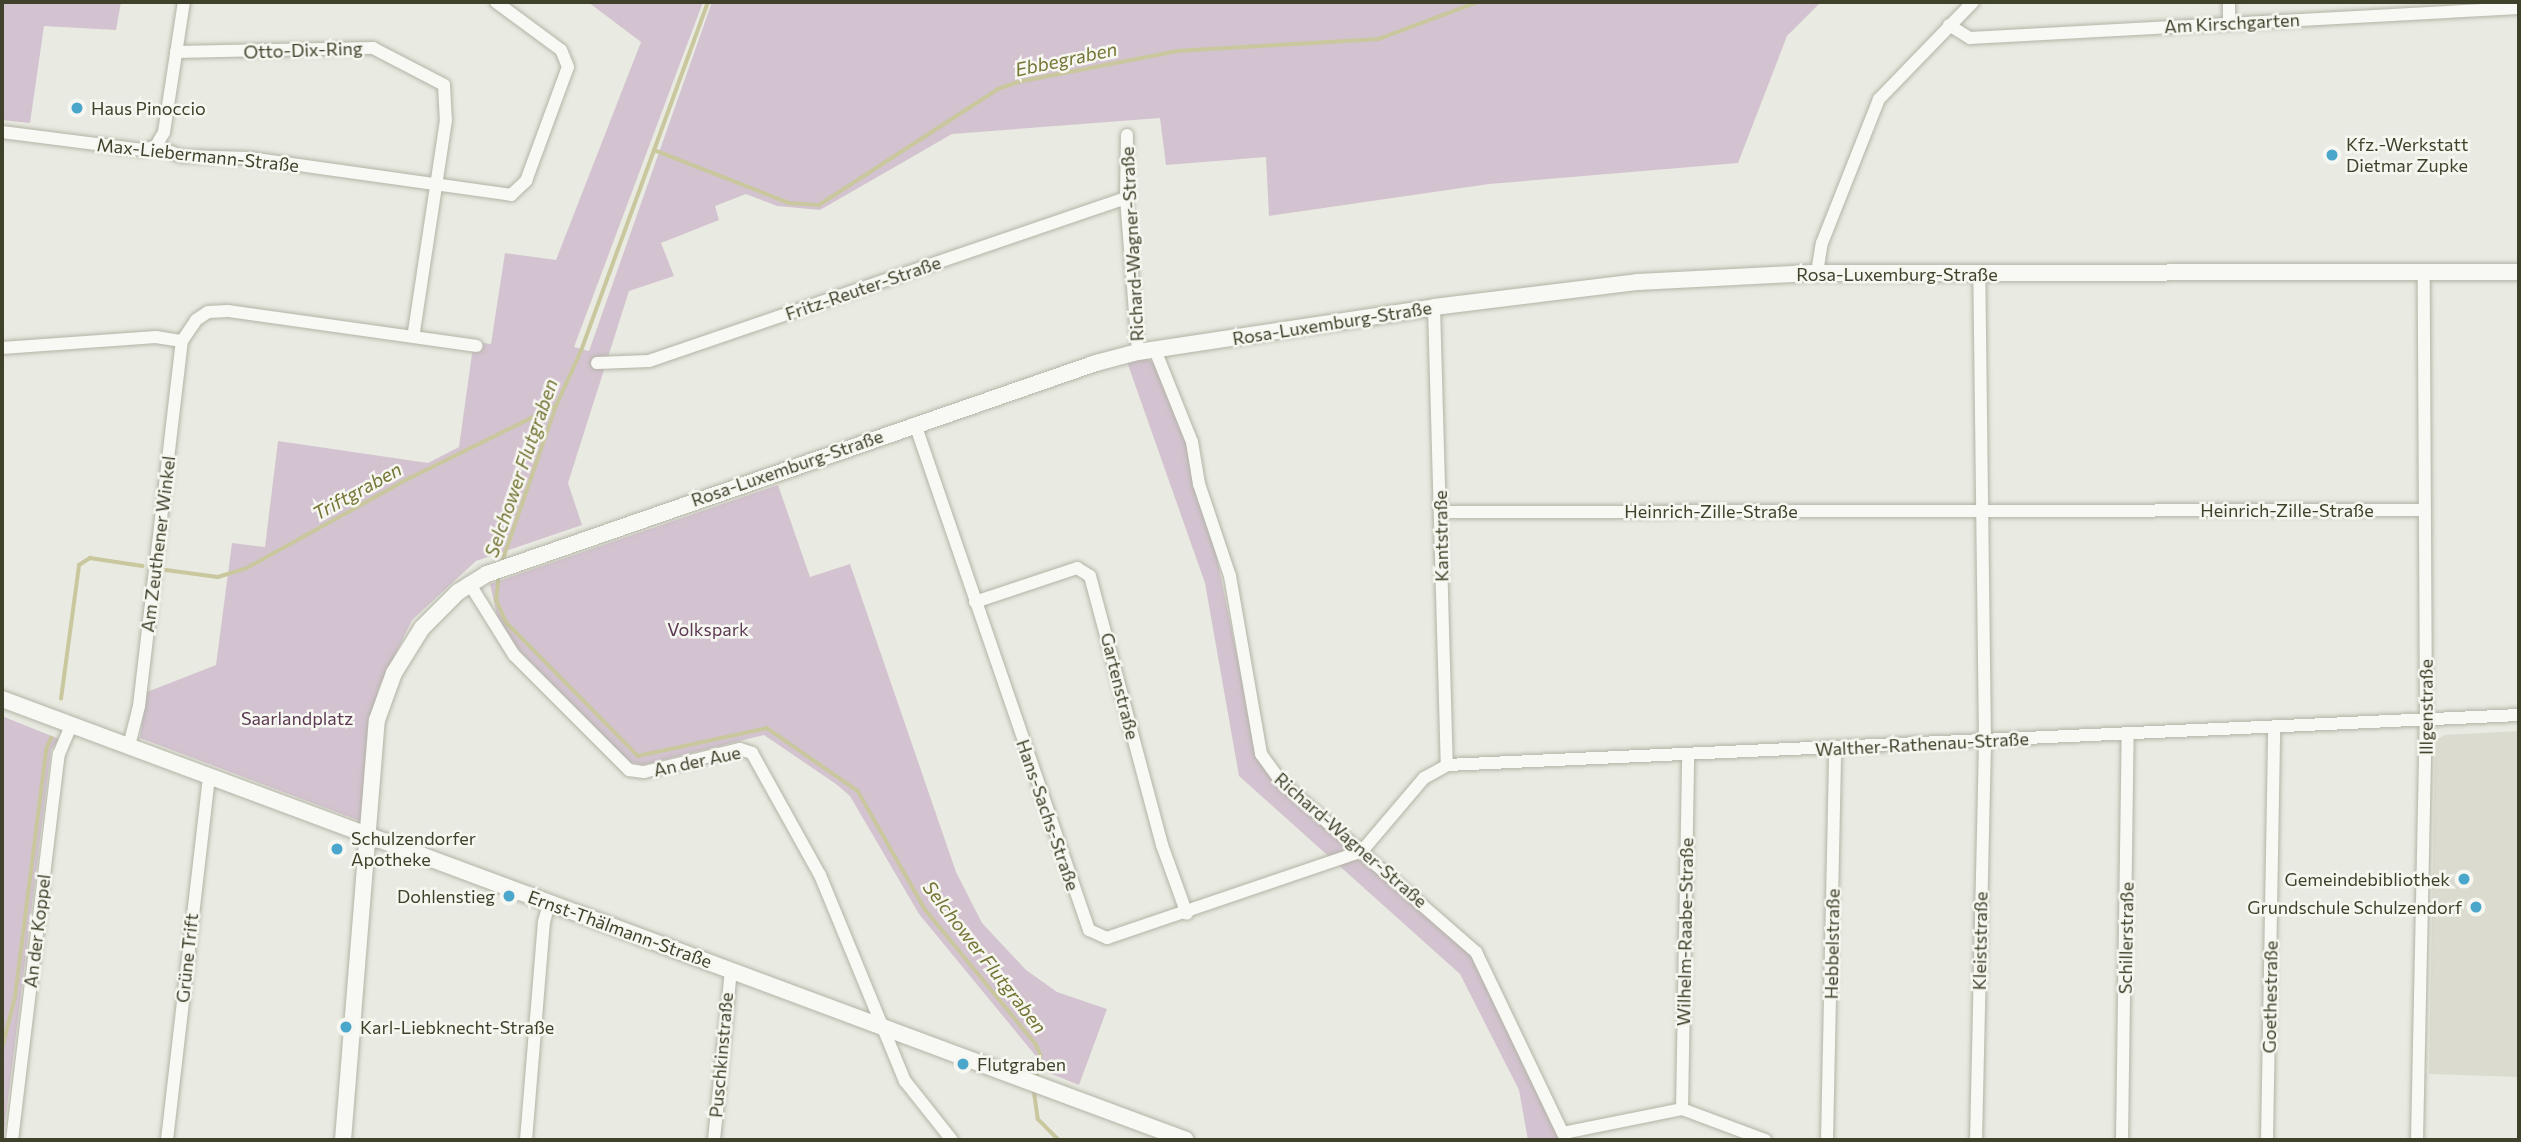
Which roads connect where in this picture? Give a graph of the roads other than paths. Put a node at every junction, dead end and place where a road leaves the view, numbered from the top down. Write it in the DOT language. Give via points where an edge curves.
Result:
graph roads {
  1 [pos="184,2"];
  2 [pos="496,2"];
  3 [pos="1973,2"];
  4 [pos="2229,2"];
  5 [pos="2428,7"];
  6 [pos="2519,8"];
  7 [pos="2229,23"];
  8 [pos="1949,25"];
  9 [pos="176,52"];
  10 [pos="2,132"];
  11 [pos="1127,135"];
  12 [pos="156,146"];
  13 [pos="436,186"];
  14 [pos="1126,198"];
  15 [pos="2519,272"];
  16 [pos="1817,273"];
  17 [pos="2424,273"];
  18 [pos="1979,274"];
  19 [pos="1434,307"];
  20 [pos="413,337"];
  21 [pos="182,341"];
  22 [pos="477,346"];
  23 [pos="2,348"];
  24 [pos="1155,350"];
  25 [pos="1138,352"];
  26 [pos="597,363"];
  27 [pos="915,424"];
  28 [pos="1980,510"];
  29 [pos="2425,510"];
  30 [pos="1441,512"];
  31 [pos="469,583"];
  32 [pos="975,602"];
  33 [pos="2,699"];
  34 [pos="2519,715"];
  35 [pos="2426,720"];
  36 [pos="72,724"];
  37 [pos="2274,728"];
  38 [pos="2128,735"];
  39 [pos="1985,741"];
  40 [pos="129,746"];
  41 [pos="1835,748"];
  42 [pos="1688,754"];
  43 [pos="1447,765"];
  44 [pos="209,777"];
  45 [pos="366,836"];
  46 [pos="1362,851"];
  47 [pos="549,903"];
  48 [pos="1187,914"];
  49 [pos="731,970"];
  50 [pos="879,1026"];
  51 [pos="1682,1109"];
  52 [pos="1565,1136"];
  53 [pos="12,1140"];
  54 [pos="167,1140"];
  55 [pos="343,1140"];
  56 [pos="526,1140"];
  57 [pos="714,1140"];
  58 [pos="952,1140"];
  59 [pos="1186,1140"];
  60 [pos="1765,1140"];
  61 [pos="1827,1140"];
  62 [pos="1976,1140"];
  63 [pos="2122,1140"];
  64 [pos="2267,1140"];
  65 [pos="2417,1140"];
  1 -- 9 [label="street"];
  2 -- 13 [label="street, Max-Liebermann-Straße" via="561,50 566,75 520,190 504,197"];
  3 -- 8 [label="street"];
  4 -- 7 [label="street"];
  5 -- 6 [label="street, Am Kirschgarten"];
  5 -- 7 [label="street, Am Kirschgarten"];
  7 -- 8 [label="street, Am Kirschgarten" via="1970,38"];
  8 -- 16 [label="street" via="1879,99 1820,250"];
  9 -- 12 [label="street" via="164,132"];
  9 -- 13 [label="street, Otto-Dix-Ring" via="365,48 392,56 436,79 447,93"];
  10 -- 12 [label="street, Max-Liebermann-Straße" via="143,150"];
  11 -- 14 [label="street, Richard-Wagner-Straße"];
  12 -- 13 [label="street, Max-Liebermann-Straße" via="170,154 249,158"];
  13 -- 20 [label="street"];
  14 -- 25 [label="street, Richard-Wagner-Straße"];
  14 -- 26 [label="street, Fritz-Reuter-Straße" via="649,361"];
  15 -- 17 [label="street, Rosa-Luxemburg-Straße"];
  16 -- 18 [label="street, Rosa-Luxemburg-Straße"];
  16 -- 19 [label="street, Rosa-Luxemburg-Straße" via="1639,282"];
  17 -- 18 [label="street, Rosa-Luxemburg-Straße"];
  17 -- 29 [label="street, Illgenstraße"];
  18 -- 28 [label="street"];
  19 -- 24 [label="street, Rosa-Luxemburg-Straße"];
  19 -- 30 [label="street, Kantstraße"];
  20 -- 21 [label="street" via="216,310 196,320"];
  20 -- 22 [label="street"];
  21 -- 23 [label="street" via="156,337"];
  21 -- 40 [label="street, Am Zeuthener Winkel" via="139,706"];
  24 -- 25 [label="street, Rosa-Luxemburg-Straße"];
  24 -- 46 [label="street, Richard-Wagner-Straße" via="1192,442 1199,484 1230,576 1261,754 1281,782"];
  25 -- 27 [label="street, Rosa-Luxemburg-Straße"];
  27 -- 31 [label="street, Rosa-Luxemburg-Straße"];
  27 -- 32 [label="street, Hans-Sachs-Straße"];
  28 -- 29 [label="street, Heinrich-Zille-Straße"];
  28 -- 30 [label="street, Heinrich-Zille-Straße"];
  28 -- 39 [label="street"];
  29 -- 35 [label="street, Illgenstraße"];
  30 -- 43 [label="street, Kantstraße"];
  31 -- 45 [label="street, Rosa-Luxemburg-Straße" via="422,628 389,684 376,727"];
  31 -- 50 [label="street, An der Aue" via="514,655 629,770 644,772 740,749 752,753 820,875"];
  32 -- 48 [label="street, Hans-Sachs-Straße" via="1089,930 1107,938"];
  32 -- 48 [label="street, Gartenstraße" via="1077,568 1090,576 1162,845"];
  33 -- 36 [label="street, Ernst-Thälmann-Straße"];
  34 -- 35 [label="street, Walther-Rathenau-Straße"];
  35 -- 37 [label="street, Walther-Rathenau-Straße"];
  35 -- 65 [label="street, Illgenstraße"];
  36 -- 40 [label="street, Ernst-Thälmann-Straße"];
  36 -- 53 [label="street, An der Koppel" via="59,754"];
  37 -- 38 [label="street, Walther-Rathenau-Straße"];
  37 -- 64 [label="street, Goethestraße"];
  38 -- 39 [label="street, Walther-Rathenau-Straße"];
  38 -- 63 [label="street, Schillerstraße"];
  39 -- 41 [label="street, Walther-Rathenau-Straße"];
  39 -- 62 [label="street, Kleiststraße"];
  40 -- 44 [label="street, Ernst-Thälmann-Straße"];
  41 -- 42 [label="street, Walther-Rathenau-Straße"];
  41 -- 61 [label="street, Hebbelstraße"];
  42 -- 43 [label="street, Walther-Rathenau-Straße"];
  42 -- 51 [label="street, Wilhelm-Raabe-Straße"];
  43 -- 46 [label="street" via="1424,778"];
  44 -- 45 [label="street, Ernst-Thälmann-Straße"];
  44 -- 54 [label="street, Grüne Trift"];
  45 -- 47 [label="street, Ernst-Thälmann-Straße"];
  45 -- 55 [label="street"];
  46 -- 48 [label="street, Hans-Sachs-Straße"];
  46 -- 52 [label="street, Richard-Wagner-Straße" via="1476,952"];
  47 -- 49 [label="street, Ernst-Thälmann-Straße"];
  47 -- 56 [label="street"];
  49 -- 50 [label="street, Ernst-Thälmann-Straße"];
  49 -- 57 [label="street, Puschkinstraße"];
  50 -- 58 [label="street" via="905,1082"];
  50 -- 59 [label="street, Ernst-Thälmann-Straße"];
  51 -- 52 [label="street"];
  51 -- 60 [label="street"];
}
